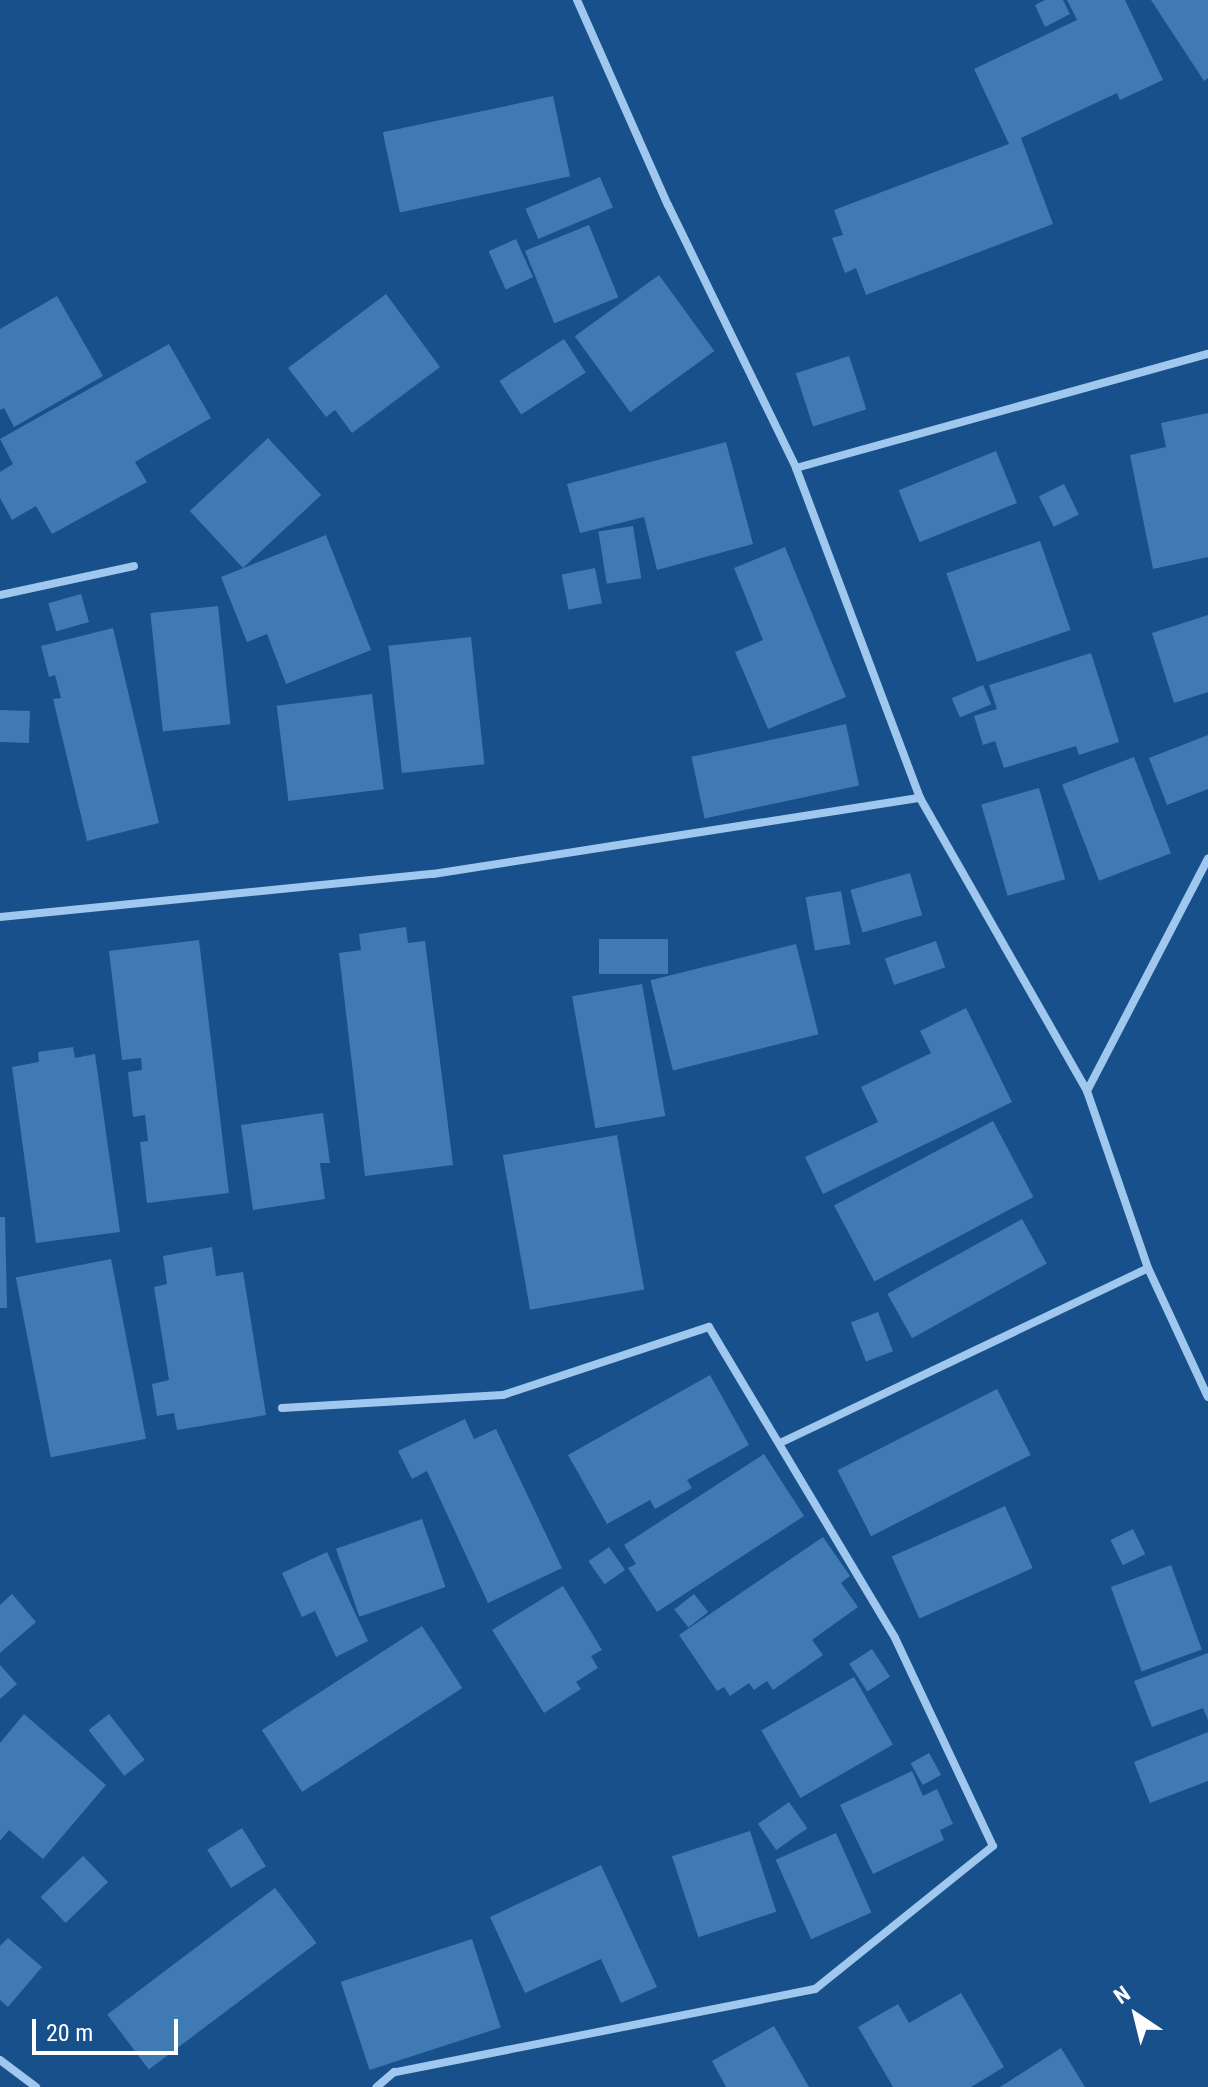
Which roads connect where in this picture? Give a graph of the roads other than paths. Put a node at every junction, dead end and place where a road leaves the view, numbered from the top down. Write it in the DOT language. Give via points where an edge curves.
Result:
graph roads {
  1 [pos="577,0"];
  2 [pos="1208,354"];
  3 [pos="796,468"];
  4 [pos="134,566"];
  5 [pos="0,595"];
  6 [pos="920,798"];
  7 [pos="1208,859"];
  8 [pos="0,917"];
  9 [pos="1087,1091"];
  10 [pos="1148,1268"];
  11 [pos="1208,1397"];
  12 [pos="282,1408"];
  13 [pos="780,1443"];
  14 [pos="0,2060"];
  15 [pos="36,2087"];
  16 [pos="377,2087"];
  1 -- 3 [label="street" via="668,205"];
  2 -- 3 [label="street"];
  3 -- 6 [label="street"];
  4 -- 5 [label="street"];
  6 -- 8 [label="street" via="433,874"];
  6 -- 9 [label="street"];
  7 -- 9 [label="street"];
  9 -- 10 [label="street"];
  10 -- 11 [label="street"];
  10 -- 13 [label="street"];
  12 -- 13 [label="street" via="503,1395 709,1327"];
  13 -- 16 [label="street" via="895,1638 993,1846 815,1989 394,2072"];
  14 -- 15 [label="street"];
}
